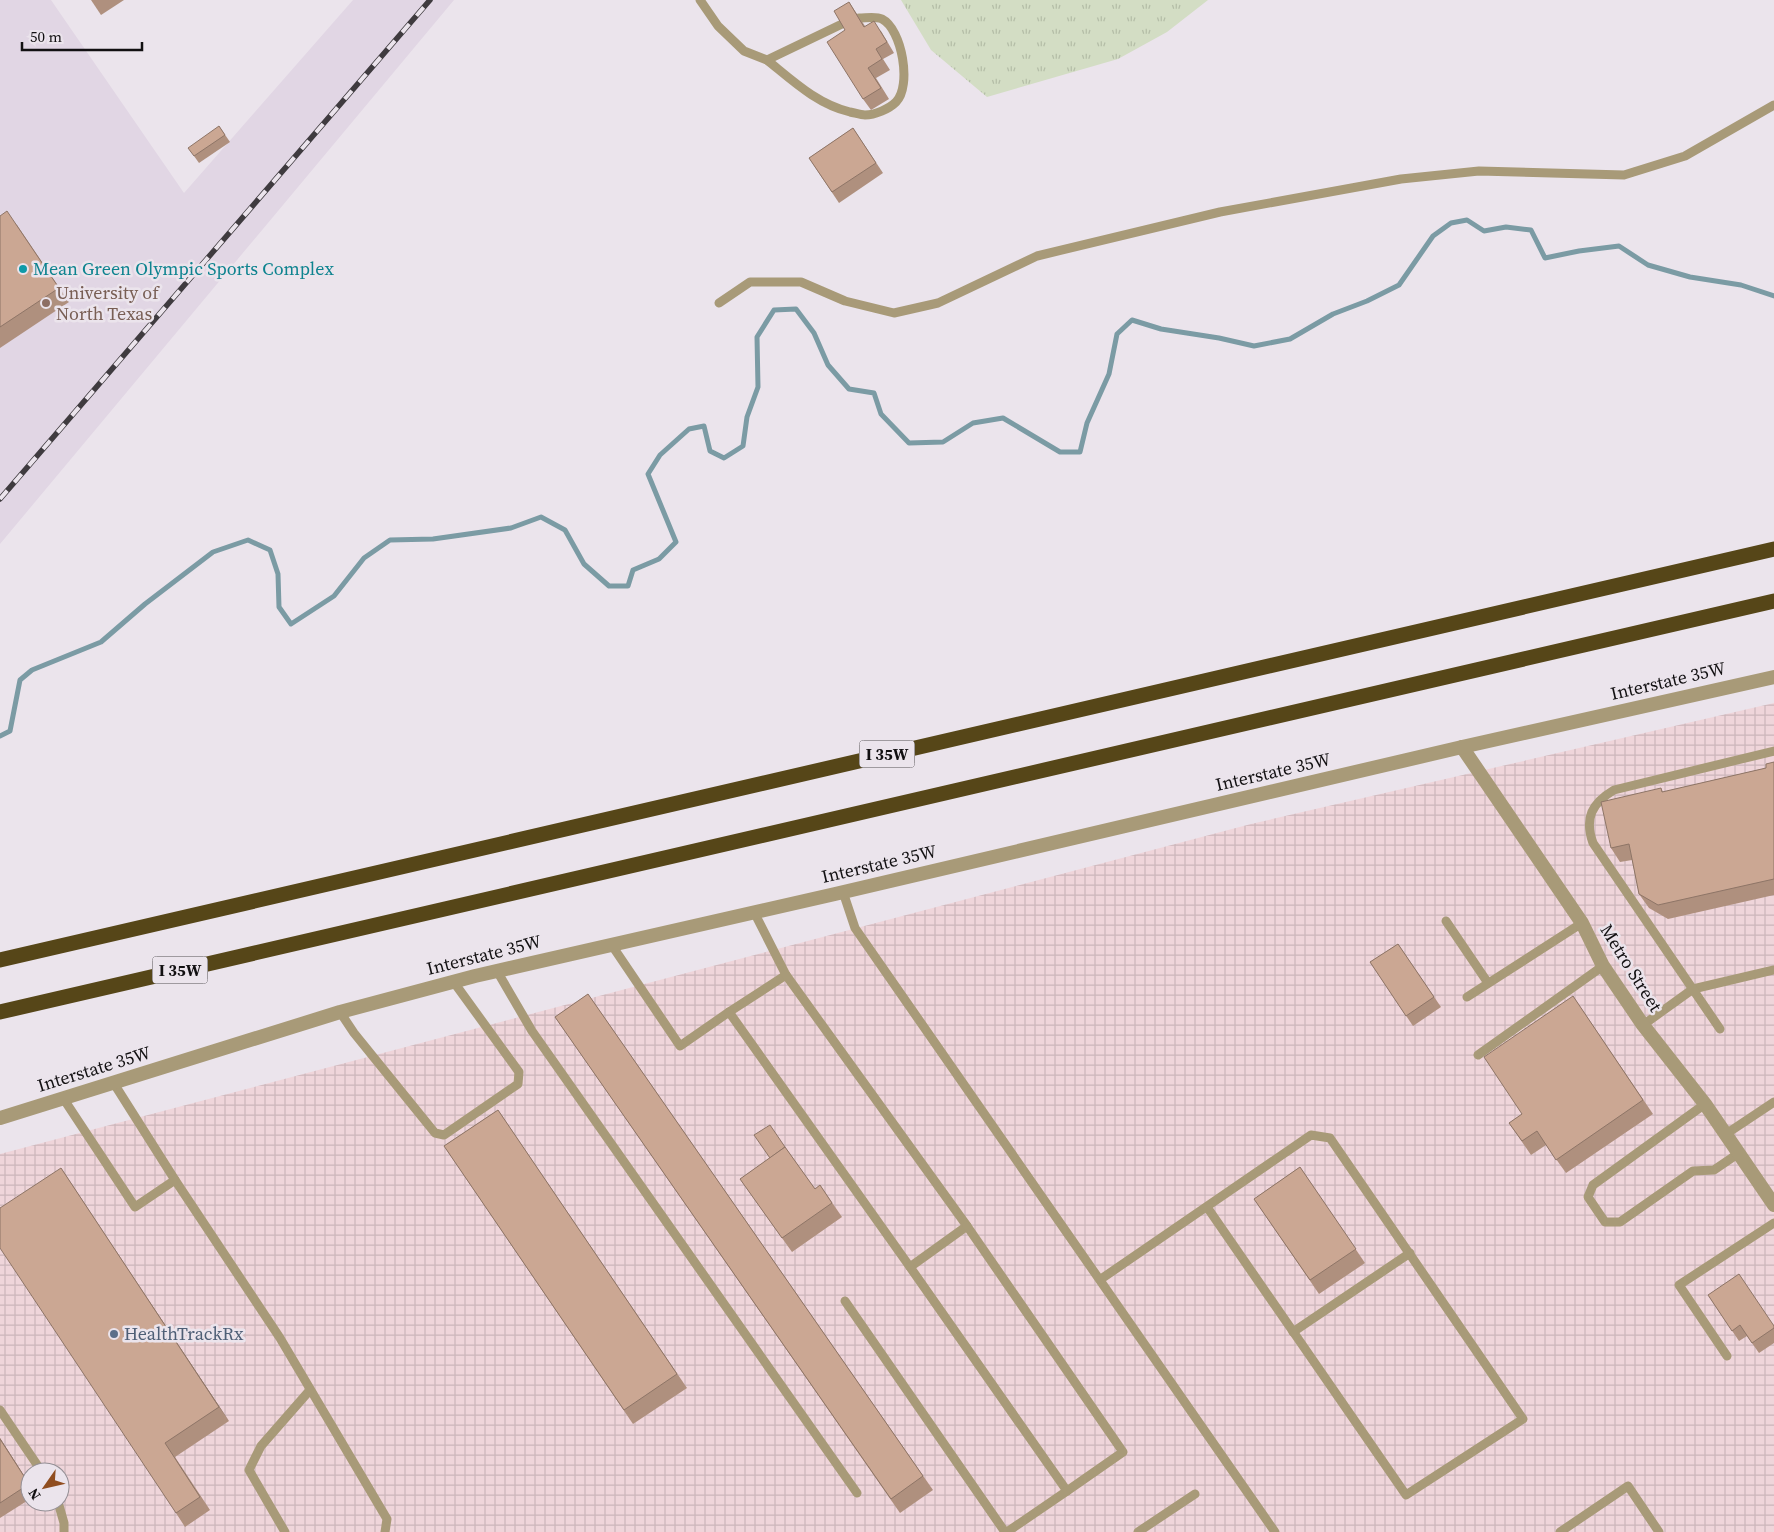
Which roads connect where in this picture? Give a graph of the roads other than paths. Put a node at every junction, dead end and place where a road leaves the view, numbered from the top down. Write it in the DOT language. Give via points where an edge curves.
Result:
graph roads {
  1 [pos="700,0"];
  2 [pos="859,18"];
  3 [pos="842,24"];
  4 [pos="767,60"];
  5 [pos="1774,105"];
  6 [pos="720,303"];
  7 [pos="1774,549"];
  8 [pos="1774,601"];
  9 [pos="1774,677"];
  10 [pos="1462,747"];
  11 [pos="1774,751"];
  12 [pos="843,892"];
  13 [pos="754,912"];
  14 [pos="1446,921"];
  15 [pos="1582,923"];
  16 [pos="611,944"];
  17 [pos="0,960"];
  18 [pos="1603,966"];
  19 [pos="496,970"];
  20 [pos="1774,970"];
  21 [pos="786,975"];
  22 [pos="453,981"];
  23 [pos="1488,983"];
  24 [pos="1693,989"];
  25 [pos="1467,997"];
  26 [pos="0,1012"];
  27 [pos="340,1012"];
  28 [pos="728,1012"];
  29 [pos="1643,1024"];
  30 [pos="1720,1029"];
  31 [pos="1478,1055"];
  32 [pos="113,1082"];
  33 [pos="62,1098"];
  34 [pos="1774,1102"];
  35 [pos="1705,1104"];
  36 [pos="0,1118"];
  37 [pos="1726,1134"];
  38 [pos="1739,1153"];
  39 [pos="175,1180"];
  40 [pos="1774,1205"];
  41 [pos="1207,1207"];
  42 [pos="1774,1223"];
  43 [pos="967,1226"];
  44 [pos="1410,1253"];
  45 [pos="910,1267"];
  46 [pos="1100,1279"];
  47 [pos="845,1300"];
  48 [pos="1293,1332"];
  49 [pos="1727,1356"];
  50 [pos="310,1390"];
  51 [pos="0,1410"];
  52 [pos="35,1462"];
  53 [pos="1067,1491"];
  54 [pos="857,1493"];
  55 [pos="1194,1494"];
  56 [pos="61,1512"];
  57 [pos="64,1532"];
  58 [pos="285,1532"];
  59 [pos="385,1532"];
  60 [pos="1006,1532"];
  61 [pos="1138,1532"];
  62 [pos="1275,1532"];
  63 [pos="1560,1532"];
  64 [pos="1659,1532"];
  1 -- 4 [label="lane" via="718,26 744,51"];
  2 -- 4 [label="lane" via="881,18 888,24 898,37 902,55 902,92 897,102 879,113 865,115 818,100"];
  3 -- 4 [label="lane"];
  5 -- 6 [label="lane" via="1685,156 1624,174 1479,171 1401,179 1220,212 1038,256 938,303 894,312 845,301 801,282 750,282"];
  7 -- 17 [label="highway, I 35W"];
  8 -- 26 [label="highway, I 35W"];
  9 -- 10 [label="street, Interstate 35W"];
  10 -- 12 [label="street, Interstate 35W"];
  10 -- 15 [label="street, Metro Street"];
  11 -- 24 [label="lane" via="1614,790 1593,810 1589,822 1593,843"];
  12 -- 13 [label="street, Interstate 35W"];
  12 -- 46 [label="lane" via="855,928"];
  13 -- 16 [label="street, Interstate 35W"];
  13 -- 21 [label="lane"];
  14 -- 23 [label="lane"];
  15 -- 18 [label="street, Metro Street"];
  15 -- 23 [label="lane"];
  16 -- 19 [label="street, Interstate 35W"];
  16 -- 28 [label="lane" via="680,1046"];
  18 -- 29 [label="street, Metro Street"];
  18 -- 31 [label="lane"];
  19 -- 22 [label="street, Interstate 35W"];
  19 -- 54 [label="lane" via="532,1032"];
  20 -- 24 [label="lane"];
  21 -- 28 [label="lane"];
  21 -- 43 [label="lane"];
  22 -- 27 [label="street, Interstate 35W"];
  22 -- 27 [label="lane" via="518,1072 518,1084 444,1136 434,1133"];
  23 -- 25 [label="lane"];
  24 -- 29 [label="lane"];
  24 -- 30 [label="lane"];
  27 -- 32 [label="street, Interstate 35W"];
  28 -- 45 [label="lane"];
  29 -- 35 [label="street, Metro Street"];
  32 -- 33 [label="street, Interstate 35W"];
  32 -- 39 [label="lane"];
  33 -- 36 [label="street, Interstate 35W"];
  33 -- 39 [label="lane" via="135,1207"];
  34 -- 37 [label="lane"];
  35 -- 37 [label="street, Metro Street"];
  35 -- 38 [label="lane" via="1593,1184 1588,1197 1605,1222 1620,1222 1693,1171 1714,1170"];
  37 -- 38 [label="street, Metro Street"];
  38 -- 40 [label="street, Metro Street"];
  39 -- 50 [label="lane" via="280,1338"];
  41 -- 44 [label="lane" via="1311,1134 1330,1138"];
  41 -- 46 [label="lane"];
  41 -- 48 [label="lane"];
  42 -- 49 [label="lane" via="1679,1286"];
  43 -- 45 [label="lane"];
  43 -- 53 [label="lane" via="1123,1452"];
  44 -- 48 [label="lane"];
  44 -- 48 [label="lane" via="1523,1420 1406,1495"];
  45 -- 53 [label="lane"];
  46 -- 62 [label="lane"];
  47 -- 60 [label="lane"];
  50 -- 58 [label="lane" via="261,1446 250,1470"];
  50 -- 59 [label="lane" via="387,1519"];
  51 -- 52 [label="lane"];
  53 -- 60 [label="lane"];
  55 -- 61 [label="lane"];
  56 -- 57 [label="lane"];
  63 -- 64 [label="lane" via="1628,1486"];
}
